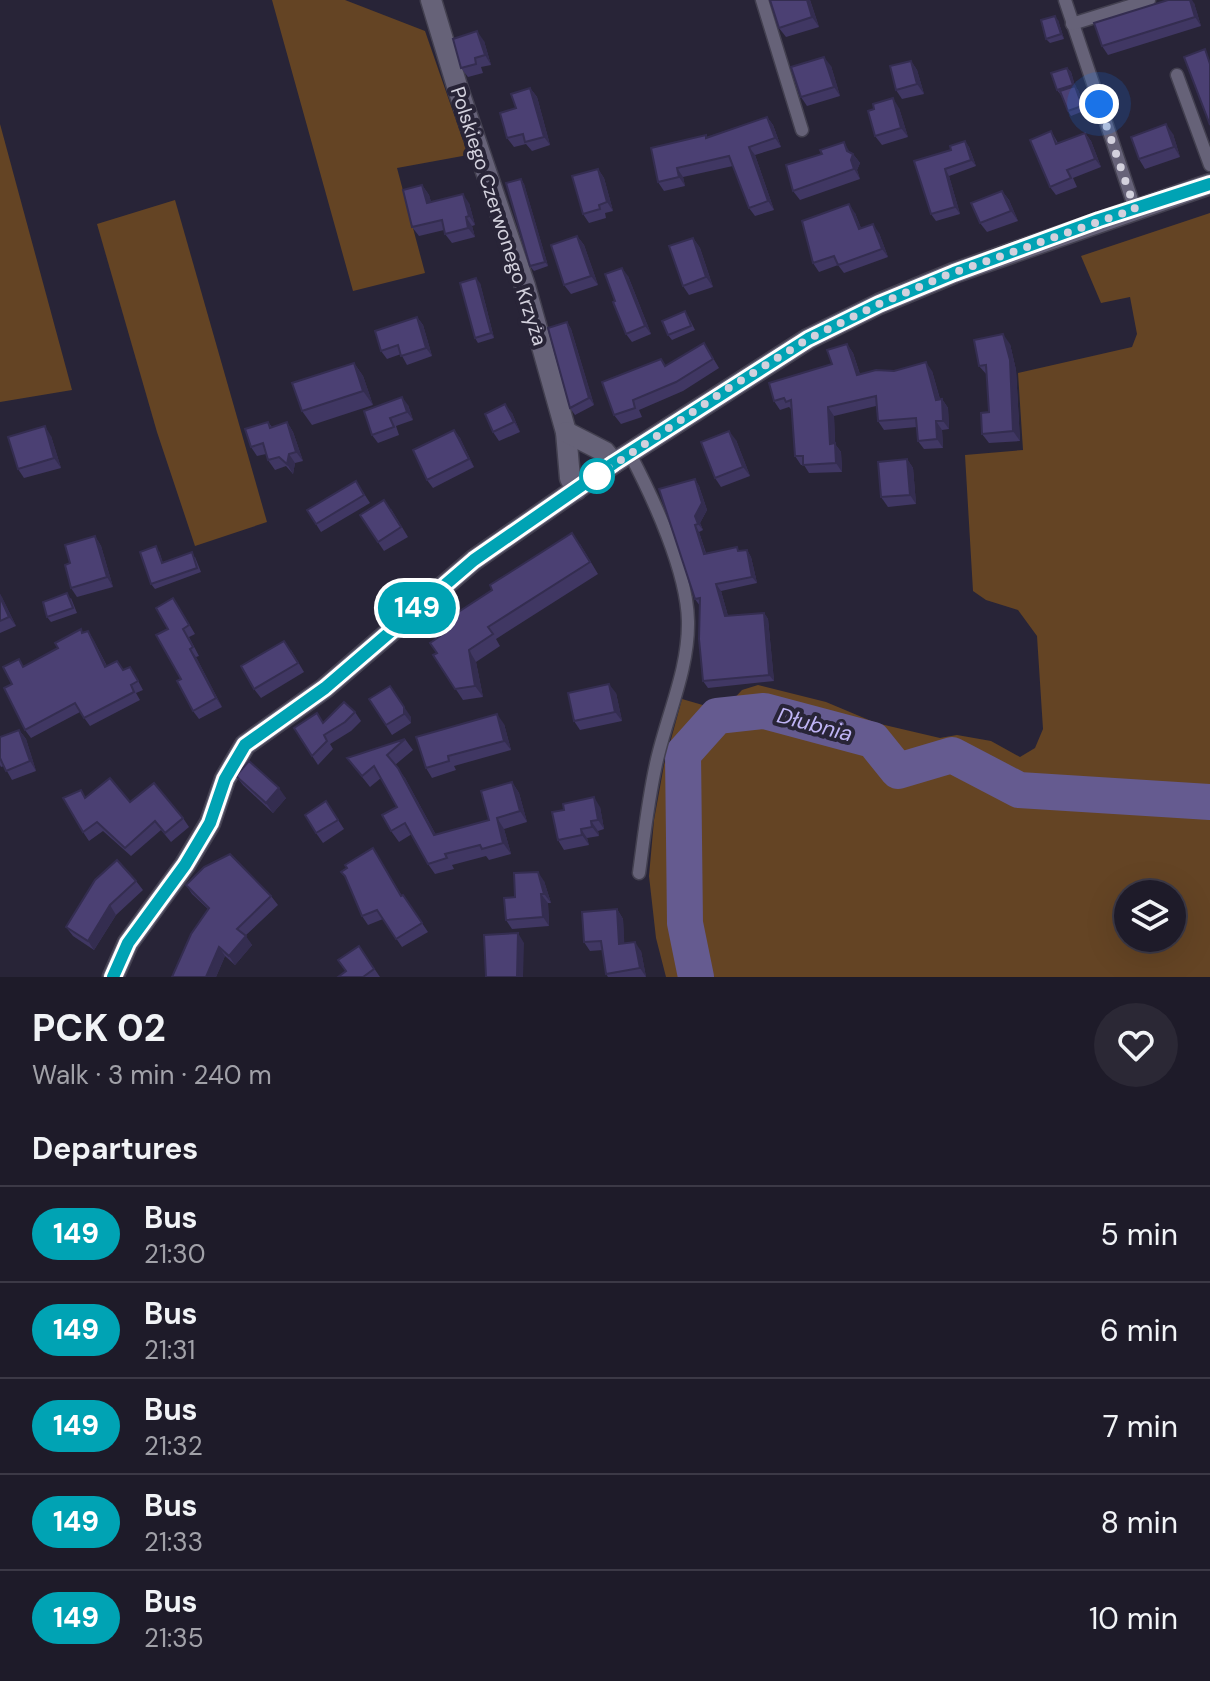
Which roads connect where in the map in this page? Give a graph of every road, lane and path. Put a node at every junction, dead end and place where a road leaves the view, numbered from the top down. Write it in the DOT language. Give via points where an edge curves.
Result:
graph roads {
  1 [pos="431,0"];
  2 [pos="762,0"];
  3 [pos="1065,0"];
  4 [pos="1149,0"];
  5 [pos="1072,24"];
  6 [pos="1177,75"];
  7 [pos="802,130"];
  8 [pos="1210,165"];
  9 [pos="1210,184"];
  10 [pos="1135,209"];
  11 [pos="566,432"];
  12 [pos="622,459"];
  13 [pos="576,490"];
  14 [pos="639,873"];
  15 [pos="113,977"];
  1 -- 11 [label="street, Polskiego Czerwonego Krzyża" via="525,286"];
  2 -- 7 [label="lane"];
  3 -- 5 [label="lane"];
  4 -- 5 [label="lane"];
  5 -- 10 [label="lane"];
  6 -- 8 [label="lane"];
  9 -- 10 [label="street"];
  10 -- 12 [label="street" via="879,304 808,339"];
  11 -- 12 [label="street"];
  11 -- 13 [label="street, Polskiego Czerwonego Krzyża"];
  12 -- 13 [label="street"];
  12 -- 14 [label="lane" via="653,500 688,620 682,674 655,765"];
  13 -- 15 [label="street" via="474,560 325,688 245,745 225,779 210,823 128,943"];
}
